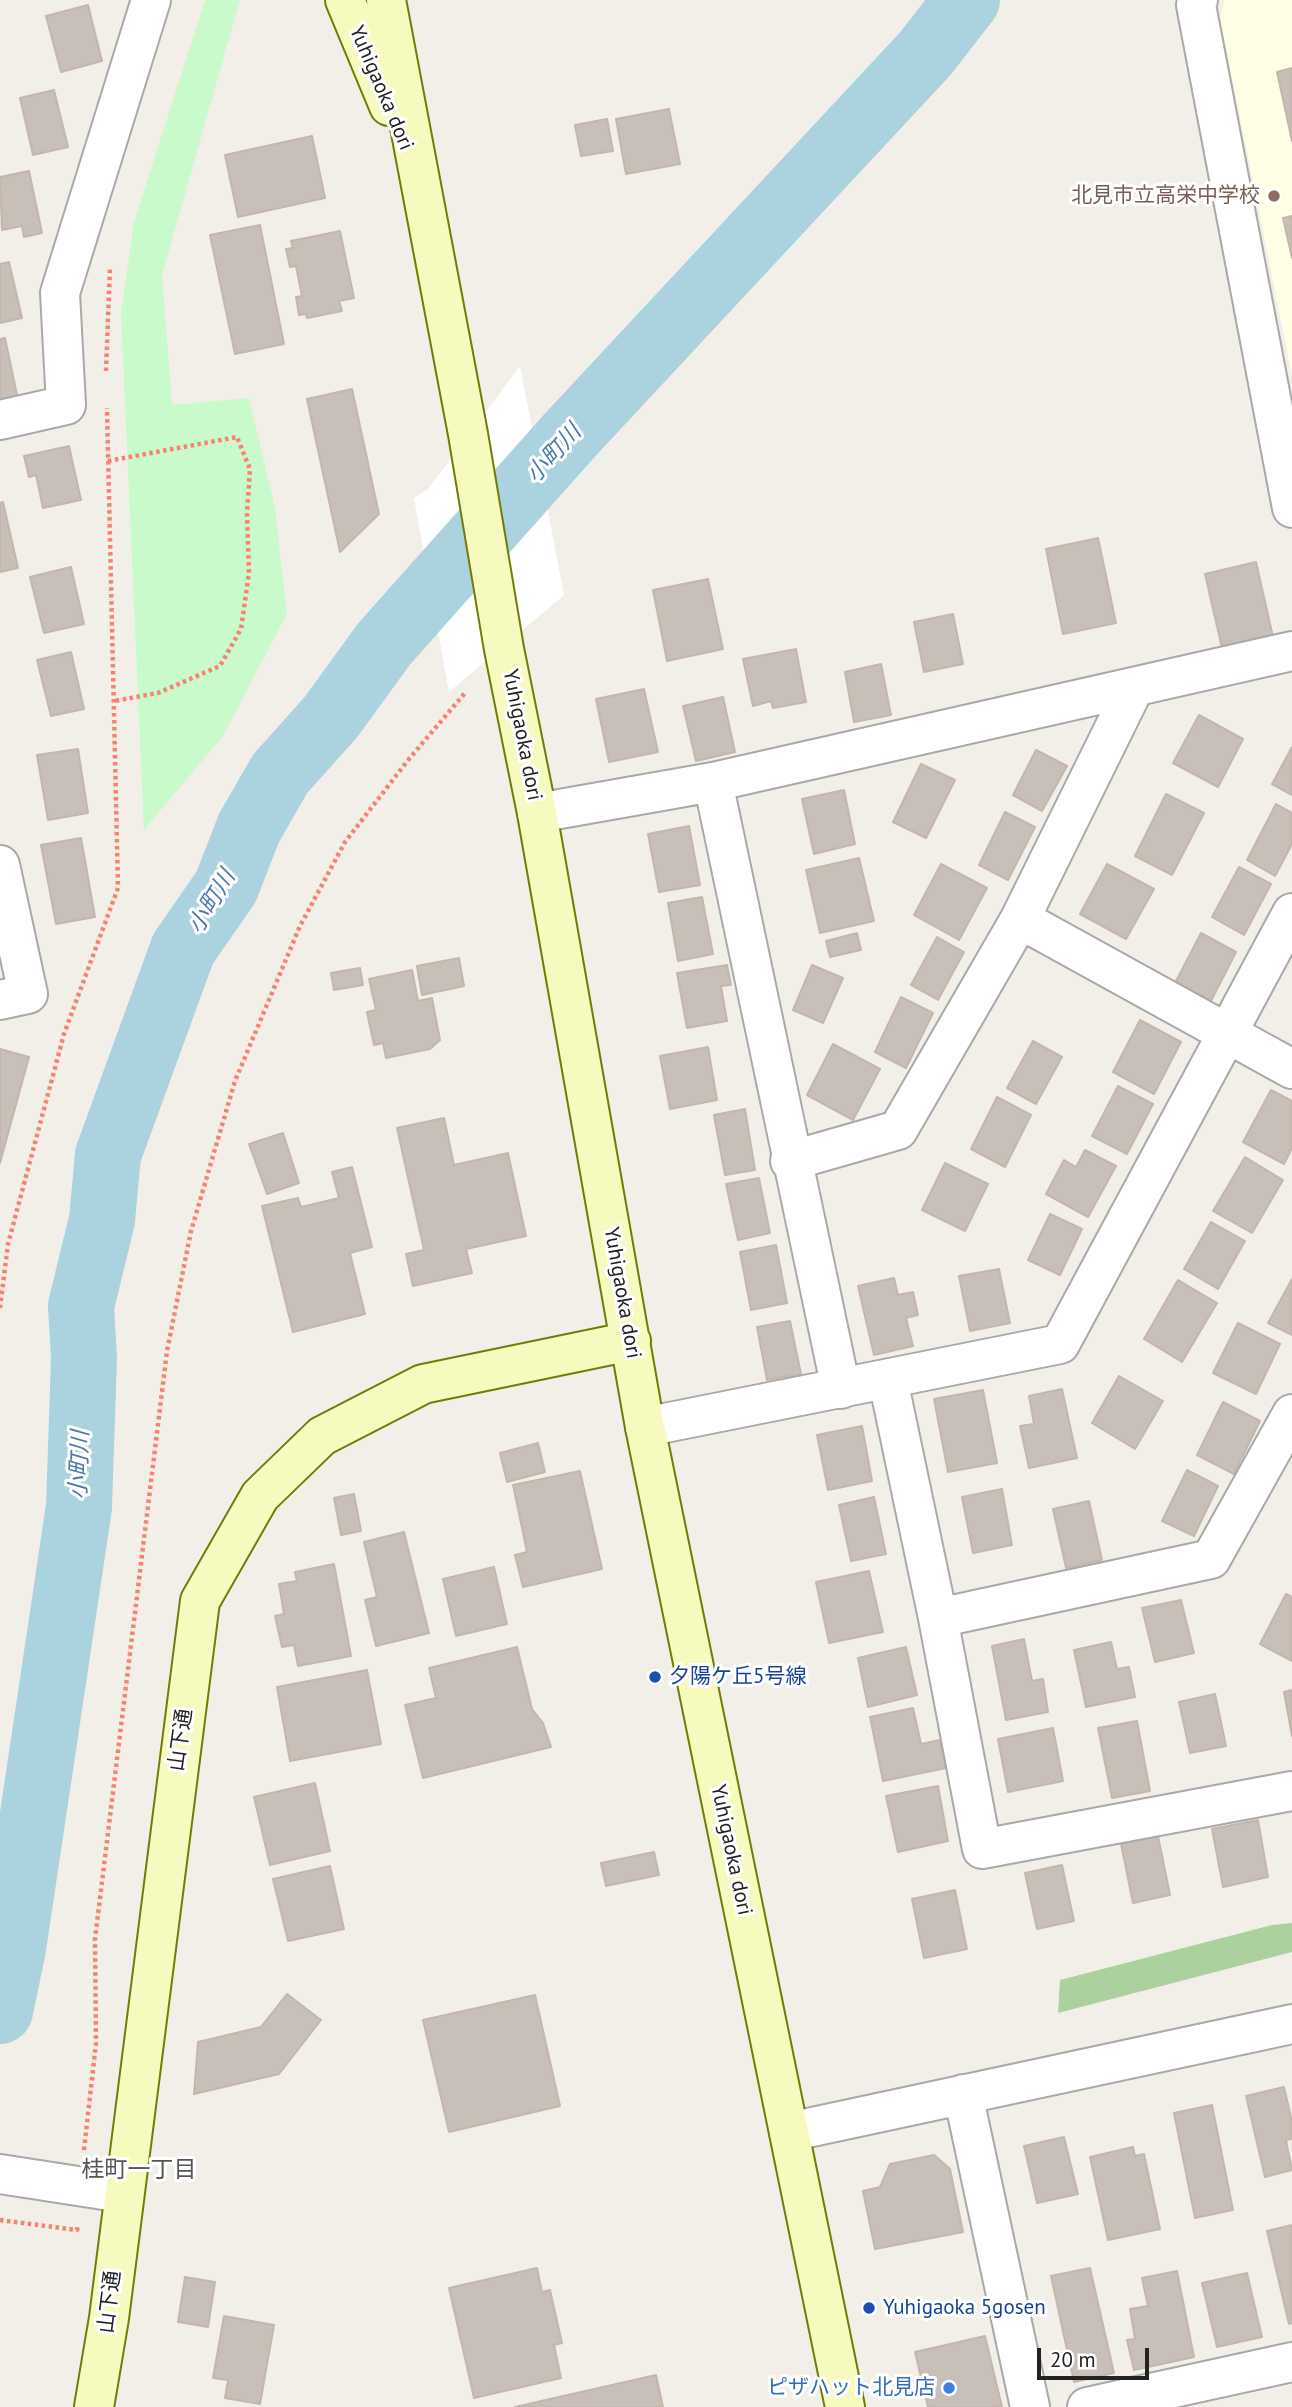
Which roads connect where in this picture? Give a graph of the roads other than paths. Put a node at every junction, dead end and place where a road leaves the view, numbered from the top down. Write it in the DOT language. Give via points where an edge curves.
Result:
graph roads {
  1 [pos="152,0"];
  2 [pos="345,0"];
  3 [pos="386,0"];
  4 [pos="1198,0"];
  5 [pos="419,176"];
  6 [pos="0,420"];
  7 [pos="1292,508"];
  8 [pos="1292,651"];
  9 [pos="1134,688"];
  10 [pos="713,782"];
  11 [pos="537,813"];
  12 [pos="0,865"];
  13 [pos="1292,913"];
  14 [pos="1020,919"];
  15 [pos="0,1000"];
  16 [pos="1228,1033"];
  17 [pos="1292,1069"];
  18 [pos="790,1161"];
  19 [pos="631,1342"];
  20 [pos="888,1380"];
  21 [pos="841,1389"];
  22 [pos="1292,1415"];
  23 [pos="645,1427"];
  24 [pos="938,1618"];
  25 [pos="1292,1791"];
  26 [pos="1292,2024"];
  27 [pos="963,2094"];
  28 [pos="789,2132"];
  29 [pos="0,2174"];
  30 [pos="123,2193"];
  31 [pos="1292,2362"];
  32 [pos="94,2407"];
  33 [pos="845,2407"];
  34 [pos="1030,2407"];
  35 [pos="1087,2407"];
  1 -- 6 [label="street" via="60,293 66,405"];
  2 -- 5 [label="street, Yuhigaoka dori"];
  3 -- 5 [label="street, Yuhigaoka dori"];
  4 -- 7 [label="street"];
  5 -- 11 [label="street, Yuhigaoka dori"];
  8 -- 9 [label="street"];
  9 -- 10 [label="street"];
  9 -- 14 [label="street"];
  10 -- 11 [label="street"];
  10 -- 18 [label="street"];
  11 -- 19 [label="street, Yuhigaoka dori"];
  12 -- 15 [label="street" via="29,994"];
  13 -- 16 [label="street"];
  14 -- 16 [label="street"];
  14 -- 18 [label="street" via="898,1130"];
  16 -- 17 [label="street"];
  16 -- 20 [label="street" via="1060,1344"];
  18 -- 21 [label="street"];
  19 -- 23 [label="street, Yuhigaoka dori"];
  19 -- 30 [label="street, 山下通" via="423,1384 322,1436 260,1496 200,1601"];
  20 -- 21 [label="street"];
  20 -- 24 [label="street"];
  21 -- 23 [label="street"];
  22 -- 24 [label="street" via="1211,1559"];
  23 -- 28 [label="street, Yuhigaoka dori"];
  24 -- 25 [label="street" via="982,1849"];
  26 -- 27 [label="street"];
  27 -- 28 [label="street"];
  27 -- 34 [label="street"];
  28 -- 33 [label="street, Yuhigaoka dori"];
  29 -- 30 [label="street"];
  30 -- 32 [label="street, 山下通"];
  31 -- 35 [label="street"];
}
